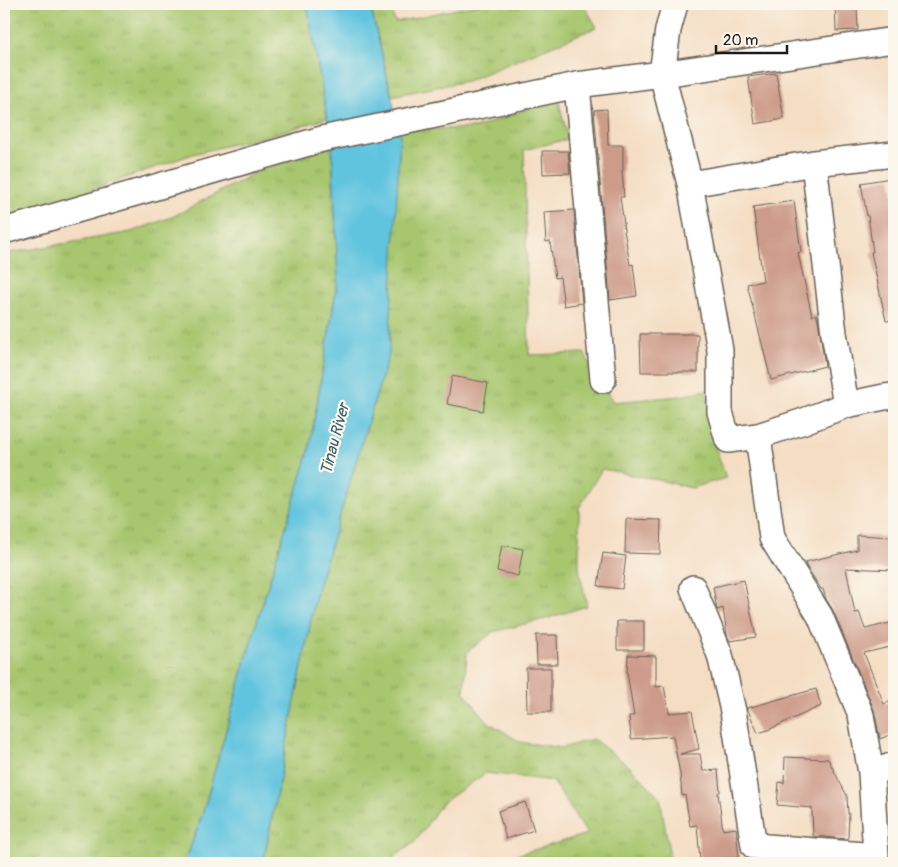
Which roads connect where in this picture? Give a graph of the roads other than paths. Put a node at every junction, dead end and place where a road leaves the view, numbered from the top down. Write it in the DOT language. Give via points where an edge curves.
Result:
graph roads {
  1 [pos="675,4"];
  2 [pos="894,40"];
  3 [pos="662,74"];
  4 [pos="577,85"];
  5 [pos="894,154"];
  6 [pos="814,163"];
  7 [pos="690,184"];
  8 [pos="4,231"];
  9 [pos="603,380"];
  10 [pos="894,396"];
  11 [pos="846,405"];
  12 [pos="758,436"];
  13 [pos="694,588"];
  14 [pos="894,765"];
  15 [pos="871,773"];
  16 [pos="875,860"];
  1 -- 3 [label="street"];
  2 -- 3 [label="street"];
  3 -- 4 [label="street"];
  3 -- 7 [label="street"];
  4 -- 8 [label="street" via="322,140"];
  4 -- 9 [label="street"];
  5 -- 6 [label="street"];
  6 -- 7 [label="street"];
  6 -- 11 [label="street"];
  7 -- 12 [label="street" via="720,350 720,412 728,440"];
  10 -- 11 [label="street"];
  11 -- 12 [label="street"];
  12 -- 15 [label="street" via="772,538 820,616 861,715"];
  13 -- 16 [label="street" via="720,656 734,711 754,846"];
  14 -- 15 [label="street"];
  15 -- 16 [label="street"];
}
